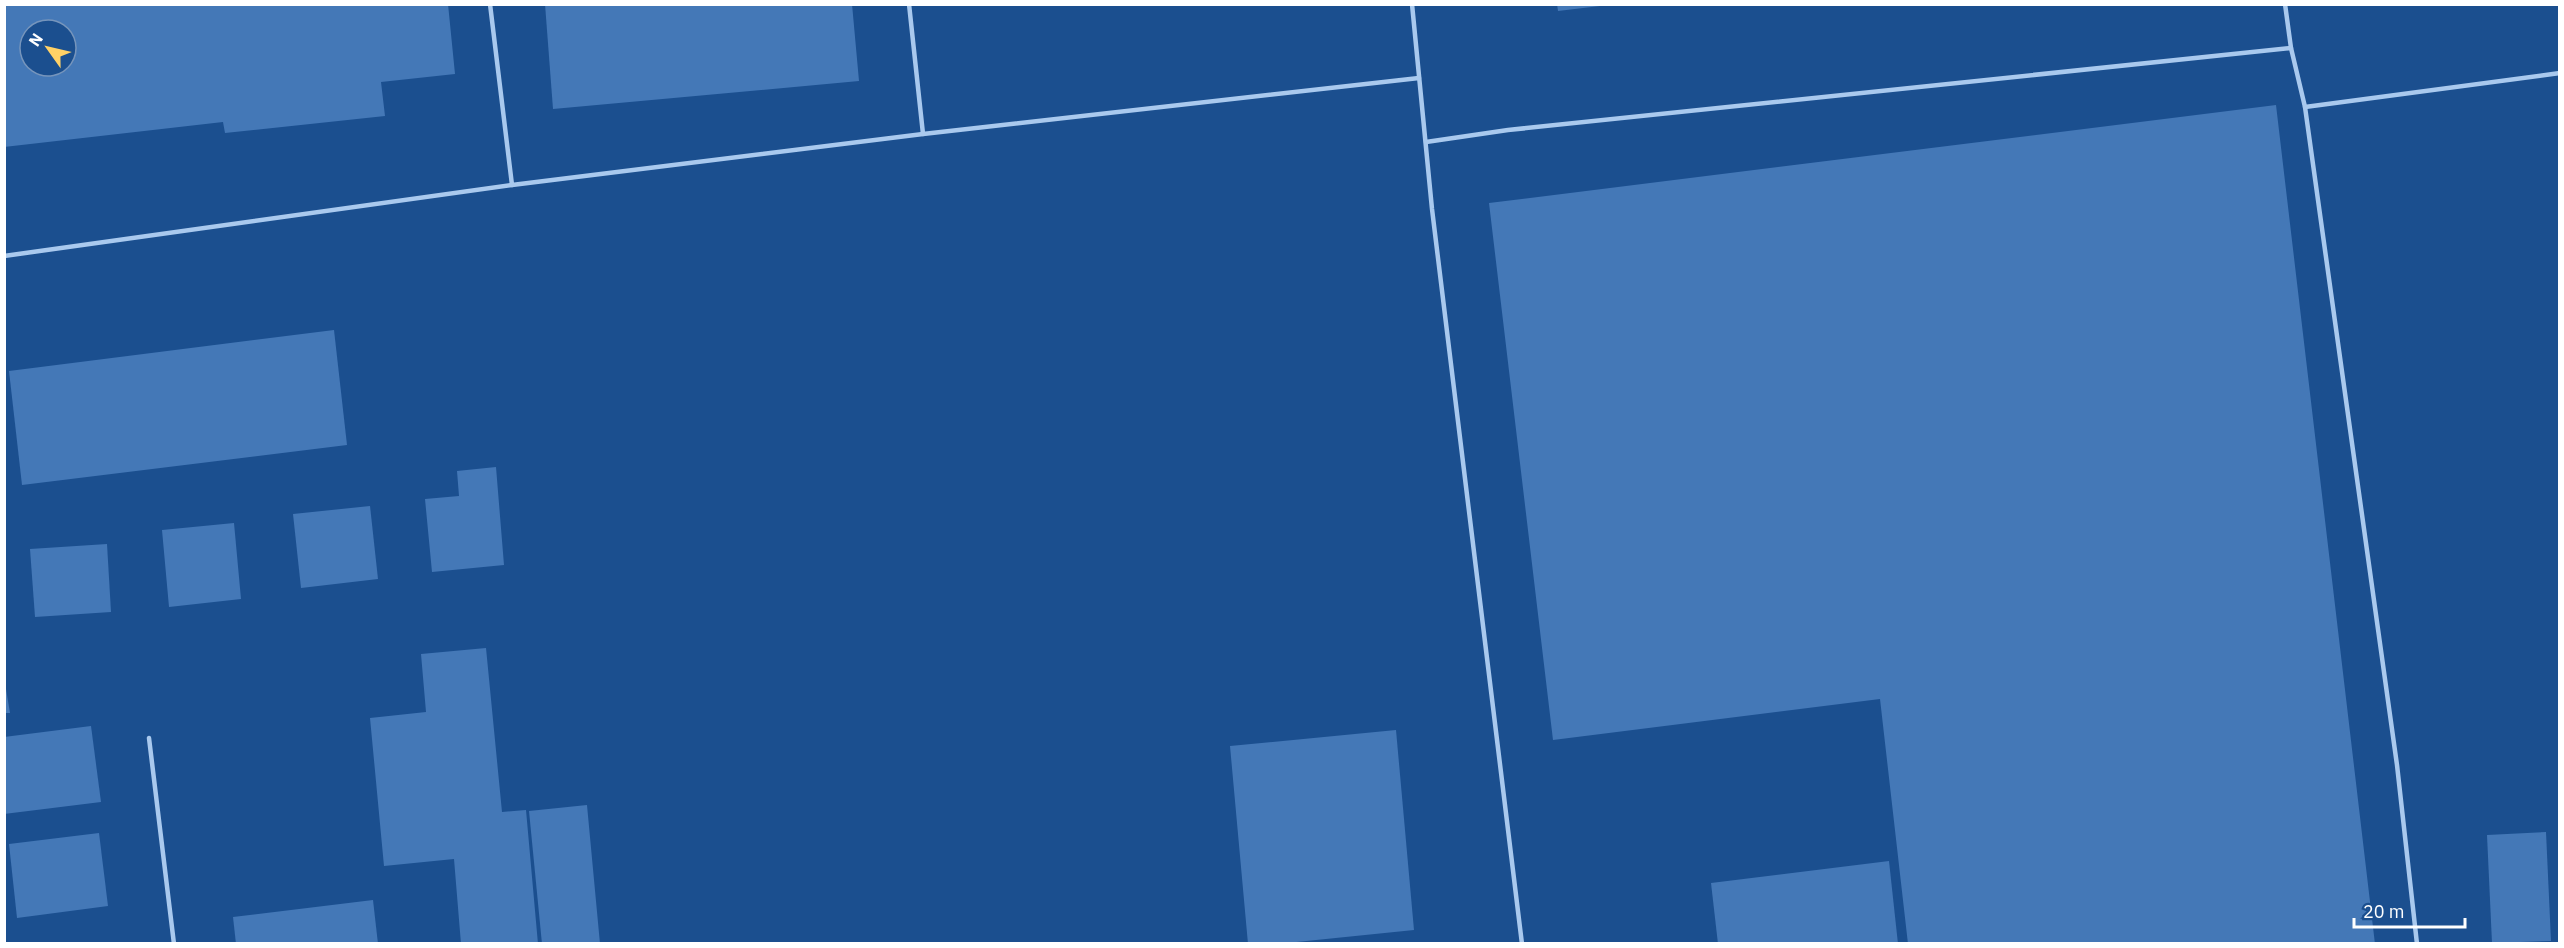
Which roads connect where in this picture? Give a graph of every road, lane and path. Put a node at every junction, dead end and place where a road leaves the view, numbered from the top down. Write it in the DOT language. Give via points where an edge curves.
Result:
graph roads {
  1 [pos="490,4"];
  2 [pos="909,4"];
  3 [pos="1412,4"];
  4 [pos="2285,4"];
  5 [pos="2291,48"];
  6 [pos="2559,73"];
  7 [pos="1419,78"];
  8 [pos="2305,107"];
  9 [pos="923,134"];
  10 [pos="1426,142"];
  11 [pos="512,185"];
  12 [pos="4,256"];
  13 [pos="149,738"];
  14 [pos="174,944"];
  15 [pos="1522,944"];
  16 [pos="2417,944"];
  1 -- 11 [label="lane"];
  2 -- 9 [label="lane"];
  3 -- 7 [label="lane"];
  4 -- 5 [label="lane"];
  5 -- 8 [label="lane"];
  5 -- 10 [label="lane" via="1508,130"];
  6 -- 8 [label="lane"];
  7 -- 9 [label="lane"];
  7 -- 10 [label="lane"];
  8 -- 16 [label="lane" via="2397,765"];
  9 -- 11 [label="lane"];
  10 -- 15 [label="lane"];
  11 -- 12 [label="lane"];
  13 -- 14 [label="lane"];
}
